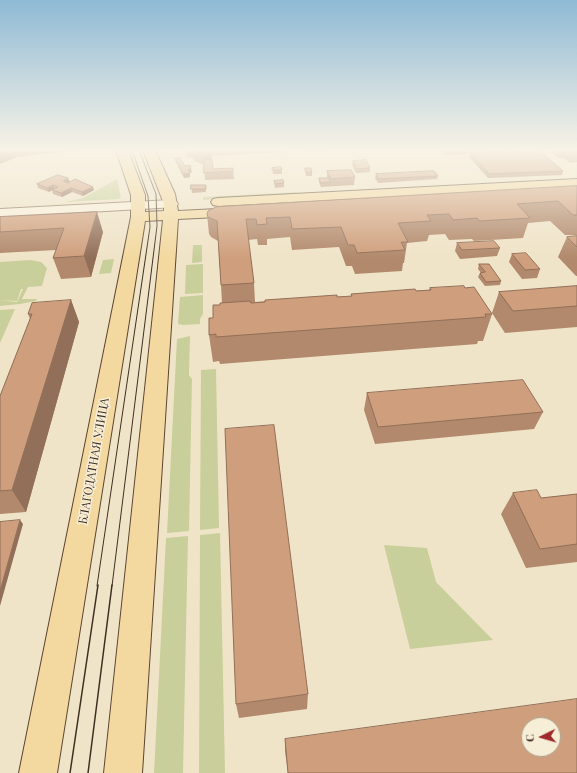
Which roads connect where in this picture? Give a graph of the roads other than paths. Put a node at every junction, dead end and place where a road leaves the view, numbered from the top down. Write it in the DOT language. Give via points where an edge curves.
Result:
graph roads {
  1 [pos="135,186"];
  2 [pos="165,186"];
  3 [pos="531,186"];
  4 [pos="577,193"];
  5 [pos="171,210"];
  6 [pos="139,211"];
  7 [pos="0,213"];
  8 [pos="0,224"];
  9 [pos="38,773"];
  10 [pos="123,773"];
  1 -- 6 [label="main road, БЛАГОДАТНАЯ УЛИЦА"];
  2 -- 5 [label="main road"];
  3 -- 5 [label="main road"];
  4 -- 5 [label="main road"];
  5 -- 6 [label="main road"];
  5 -- 10 [label="main road"];
  6 -- 7 [label="street"];
  6 -- 8 [label="street"];
  6 -- 9 [label="main road, БЛАГОДАТНАЯ УЛИЦА"];
}
